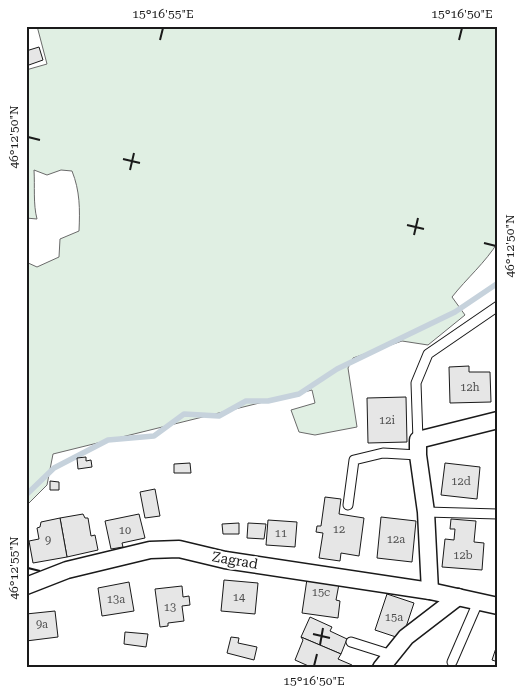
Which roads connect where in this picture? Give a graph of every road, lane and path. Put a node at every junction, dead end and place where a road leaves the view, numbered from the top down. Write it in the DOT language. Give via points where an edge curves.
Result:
graph roads {
  1 [pos="498,306"];
  2 [pos="498,420"];
  3 [pos="418,447"];
  4 [pos="348,504"];
  5 [pos="426,512"];
  6 [pos="498,514"];
  7 [pos="26,586"];
  8 [pos="430,591"];
  9 [pos="458,597"];
  10 [pos="478,602"];
  11 [pos="498,606"];
  12 [pos="351,642"];
  13 [pos="387,661"];
  14 [pos="452,662"];
  1 -- 3 [label="lane" via="428,354 416,383"];
  2 -- 3 [label="street"];
  3 -- 4 [label="lane" via="354,460"];
  3 -- 5 [label="street"];
  5 -- 6 [label="lane"];
  5 -- 8 [label="street"];
  7 -- 8 [label="street, Zagrad" via="67,570 150,550 179,549 225,560"];
  8 -- 9 [label="street, Zagrad"];
  9 -- 10 [label="street, Zagrad"];
  9 -- 13 [label="street" via="406,637"];
  10 -- 11 [label="street, Zagrad"];
  10 -- 14 [label="lane"];
  12 -- 13 [label="lane"];
}
